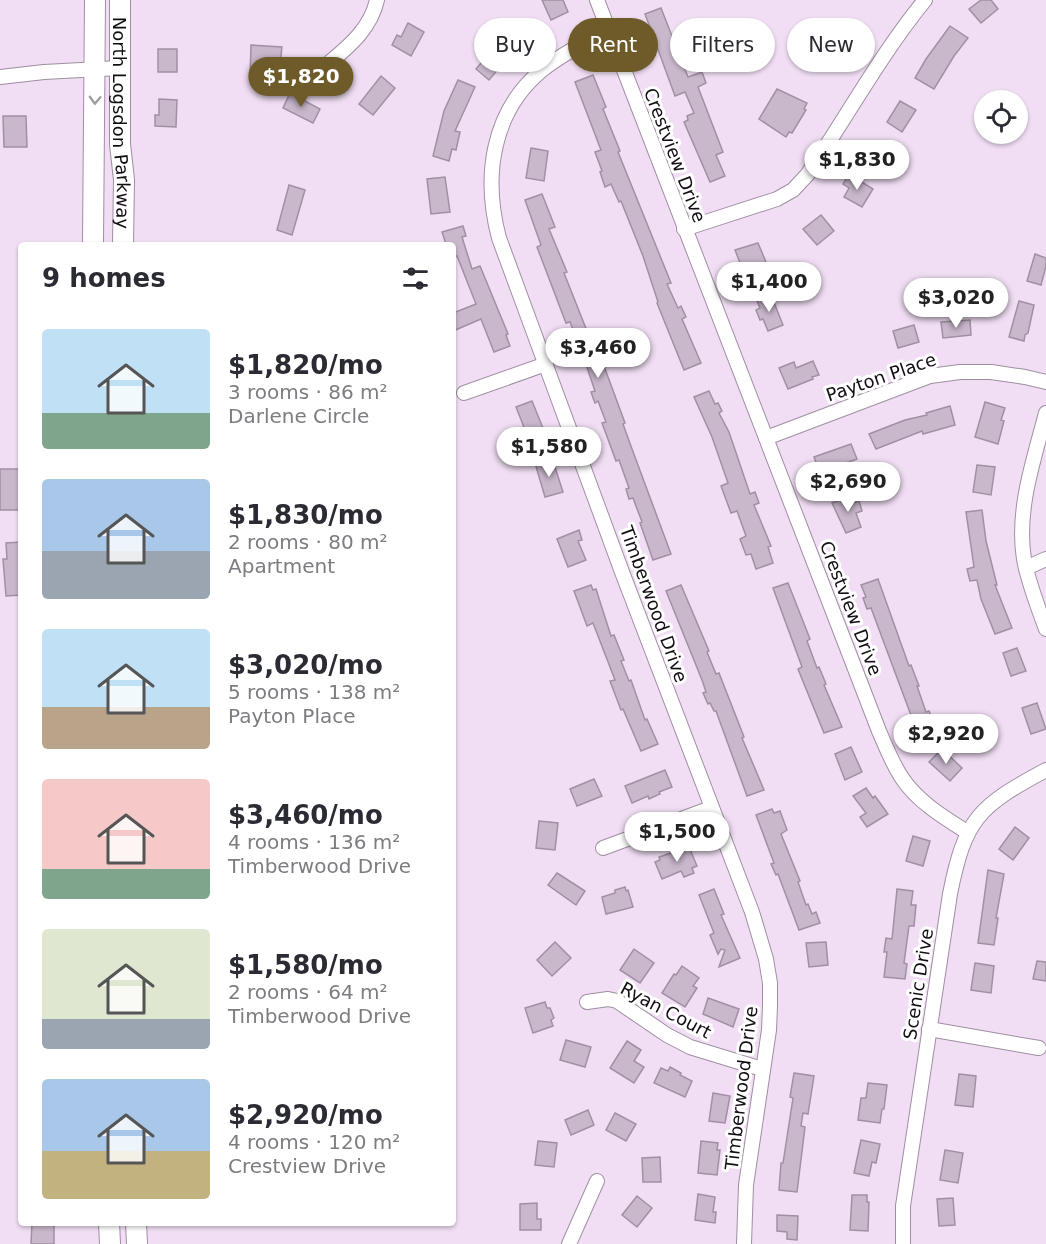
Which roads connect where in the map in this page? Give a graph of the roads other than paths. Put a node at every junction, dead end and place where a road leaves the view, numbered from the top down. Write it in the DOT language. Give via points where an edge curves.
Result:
graph roads {
  1 [pos="95,0"];
  2 [pos="120,0"];
  3 [pos="377,0"];
  4 [pos="597,0"];
  5 [pos="925,0"];
  6 [pos="604,18"];
  7 [pos="568,52"];
  8 [pos="330,62"];
  9 [pos="95,68"];
  10 [pos="119,68"];
  11 [pos="625,72"];
  12 [pos="0,77"];
  13 [pos="684,229"];
  14 [pos="93,242"];
  15 [pos="123,242"];
  16 [pos="546,364"];
  17 [pos="1046,382"];
  18 [pos="464,393"];
  19 [pos="1046,413"];
  20 [pos="766,438"];
  21 [pos="1046,559"];
  22 [pos="1026,568"];
  23 [pos="1046,629"];
  24 [pos="1046,770"];
  25 [pos="711,808"];
  26 [pos="967,832"];
  27 [pos="603,848"];
  28 [pos="587,1002"];
  29 [pos="929,1029"];
  30 [pos="1039,1048"];
  31 [pos="762,1069"];
  32 [pos="597,1181"];
  33 [pos="109,1226"];
  34 [pos="136,1226"];
  35 [pos="110,1244"];
  36 [pos="136,1244"];
  37 [pos="568,1244"];
  38 [pos="744,1244"];
  39 [pos="903,1244"];
  1 -- 9 [label="main road, North Logsdon Parkway"];
  2 -- 10 [label="main road, North Logsdon Parkway"];
  3 -- 8 [label="street" via="366,27"];
  4 -- 6 [label="street, Crestview Drive"];
  5 -- 13 [label="street" via="885,52 807,176 777,199"];
  7 -- 16 [label="street, Timberwood Drive" via="540,72 513,104 501,128 492,163 491,200 499,238"];
  9 -- 10 [label="street"];
  9 -- 12 [label="street"];
  9 -- 14 [label="main road, North Logsdon Parkway, one-way"];
  10 -- 15 [label="main road, North Logsdon Parkway"];
  11 -- 13 [label="street, Crestview Drive"];
  13 -- 20 [label="street, Crestview Drive"];
  16 -- 18 [label="street"];
  16 -- 25 [label="street, Timberwood Drive"];
  17 -- 20 [label="street, Payton Place" via="990,372 930,376"];
  19 -- 22 [label="street" via="1025,501"];
  20 -- 26 [label="street, Crestview Drive" via="894,765 913,792"];
  21 -- 22 [label="street"];
  22 -- 23 [label="street"];
  24 -- 26 [label="street, Scenic Drive" via="994,800"];
  25 -- 27 [label="street"];
  25 -- 31 [label="street, Timberwood Drive" via="766,959 770,1006"];
  26 -- 29 [label="street, Scenic Drive" via="950,894"];
  28 -- 31 [label="street, Ryan Court" via="617,1001 690,1047"];
  29 -- 30 [label="street"];
  29 -- 39 [label="street, Scenic Drive" via="903,1206"];
  31 -- 38 [label="street, Timberwood Drive" via="746,1185"];
  32 -- 37 [label="street"];
  33 -- 35 [label="main road"];
  34 -- 36 [label="main road"];
}
